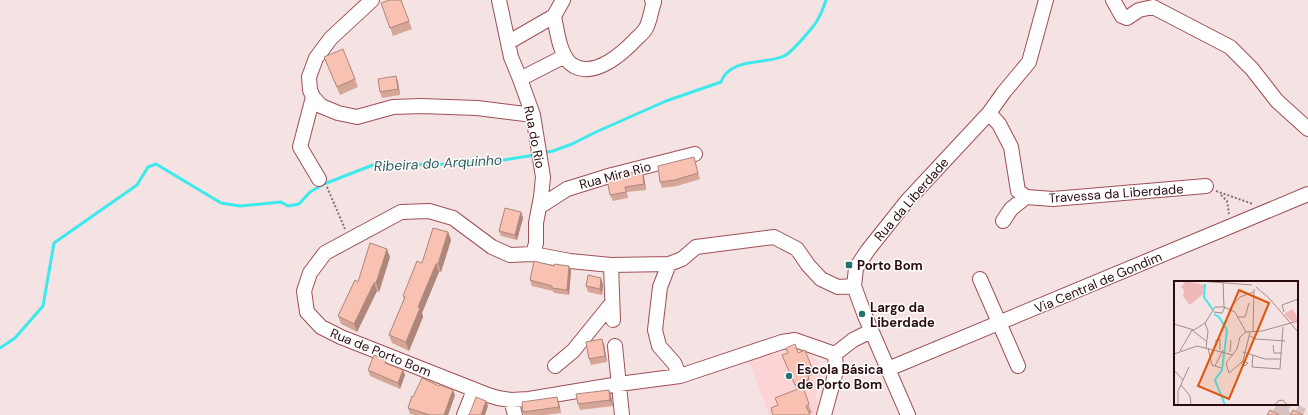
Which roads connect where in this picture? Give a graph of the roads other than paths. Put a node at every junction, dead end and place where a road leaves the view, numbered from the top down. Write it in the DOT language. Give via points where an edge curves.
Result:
graph roads {
  1 [pos="372,0"];
  2 [pos="499,0"];
  3 [pos="563,0"];
  4 [pos="652,0"];
  5 [pos="1046,0"];
  6 [pos="1113,0"];
  7 [pos="554,16"];
  8 [pos="509,42"];
  9 [pos="565,56"];
  10 [pos="520,79"];
  11 [pos="313,97"];
  12 [pos="989,113"];
  13 [pos="532,115"];
  14 [pos="1308,129"];
  15 [pos="695,154"];
  16 [pos="323,183"];
  17 [pos="1206,186"];
  18 [pos="1308,194"];
  19 [pos="1026,197"];
  20 [pos="539,207"];
  21 [pos="1003,221"];
  22 [pos="533,254"];
  23 [pos="669,264"];
  24 [pos="611,265"];
  25 [pos="980,279"];
  26 [pos="854,286"];
  27 [pos="612,303"];
  28 [pos="613,320"];
  29 [pos="999,323"];
  30 [pos="871,331"];
  31 [pos="615,346"];
  32 [pos="835,354"];
  33 [pos="555,366"];
  34 [pos="1018,366"];
  35 [pos="888,369"];
  36 [pos="680,376"];
  37 [pos="619,384"];
  38 [pos="474,390"];
  39 [pos="511,400"];
  40 [pos="464,415"];
  41 [pos="515,415"];
  42 [pos="622,415"];
  43 [pos="824,415"];
  44 [pos="908,415"];
  1 -- 11 [label="street" via="331,38 316,58 309,77"];
  2 -- 8 [label="street, Rua do Rio"];
  3 -- 7 [label="street"];
  4 -- 9 [label="street" via="654,2 646,29 615,58 597,68 584,68 574,66"];
  5 -- 12 [label="street, Rua da Liberdade" via="1029,62"];
  6 -- 14 [label="street" via="1122,16 1128,18 1139,10 1153,7 1230,47 1252,69 1277,101"];
  7 -- 8 [label="street"];
  7 -- 9 [label="street" via="559,44"];
  8 -- 10 [label="street, Rua do Rio" via="511,57"];
  9 -- 10 [label="street"];
  10 -- 13 [label="street, Rua do Rio"];
  11 -- 13 [label="street" via="321,106 357,117 393,107 421,106 477,108"];
  11 -- 16 [label="street" via="300,147"];
  12 -- 19 [label="street" via="999,124 1011,147 1018,191"];
  12 -- 26 [label="street, Rua da Liberdade" via="907,200 872,244 856,268"];
  13 -- 20 [label="street, Rua do Rio" via="543,177"];
  15 -- 20 [label="street, Rua Mira Rio" via="567,188"];
  17 -- 19 [label="street, Travessa da Liberdade" via="1053,199"];
  18 -- 29 [label="street, Via Central de Gondim"];
  19 -- 21 [label="street" via="1011,209"];
  20 -- 22 [label="street, Rua do Rio"];
  22 -- 24 [label="street, Rua de Porto Bom"];
  22 -- 38 [label="street, Rua de Porto Bom" via="510,255 492,247 453,218 430,211 401,212 325,253 310,273 304,291 307,312 322,327 341,338"];
  23 -- 24 [label="street, Rua de Porto Bom"];
  23 -- 26 [label="street, Rua de Porto Bom" via="682,259 696,247 774,237 797,250 821,279 838,287"];
  23 -- 36 [label="street" via="660,287 655,330 659,346 674,363"];
  24 -- 27 [label="street"];
  25 -- 29 [label="street"];
  26 -- 30 [label="street, Rua da Liberdade"];
  27 -- 28 [label="street"];
  27 -- 33 [label="street" via="573,351"];
  29 -- 34 [label="street"];
  29 -- 35 [label="street, Via Central de Gondim"];
  30 -- 32 [label="street" via="853,340"];
  30 -- 35 [label="street, Rua da Liberdade"];
  31 -- 37 [label="street"];
  32 -- 36 [label="street, Rua de Porto Bom" via="795,340"];
  32 -- 43 [label="street" via="836,371"];
  35 -- 44 [label="street, Rua da Liberdade"];
  36 -- 37 [label="street, Rua de Porto Bom"];
  37 -- 39 [label="street, Rua de Porto Bom"];
  37 -- 42 [label="street"];
  38 -- 39 [label="street, Rua de Porto Bom"];
  38 -- 40 [label="street"];
  39 -- 41 [label="street"];
}
